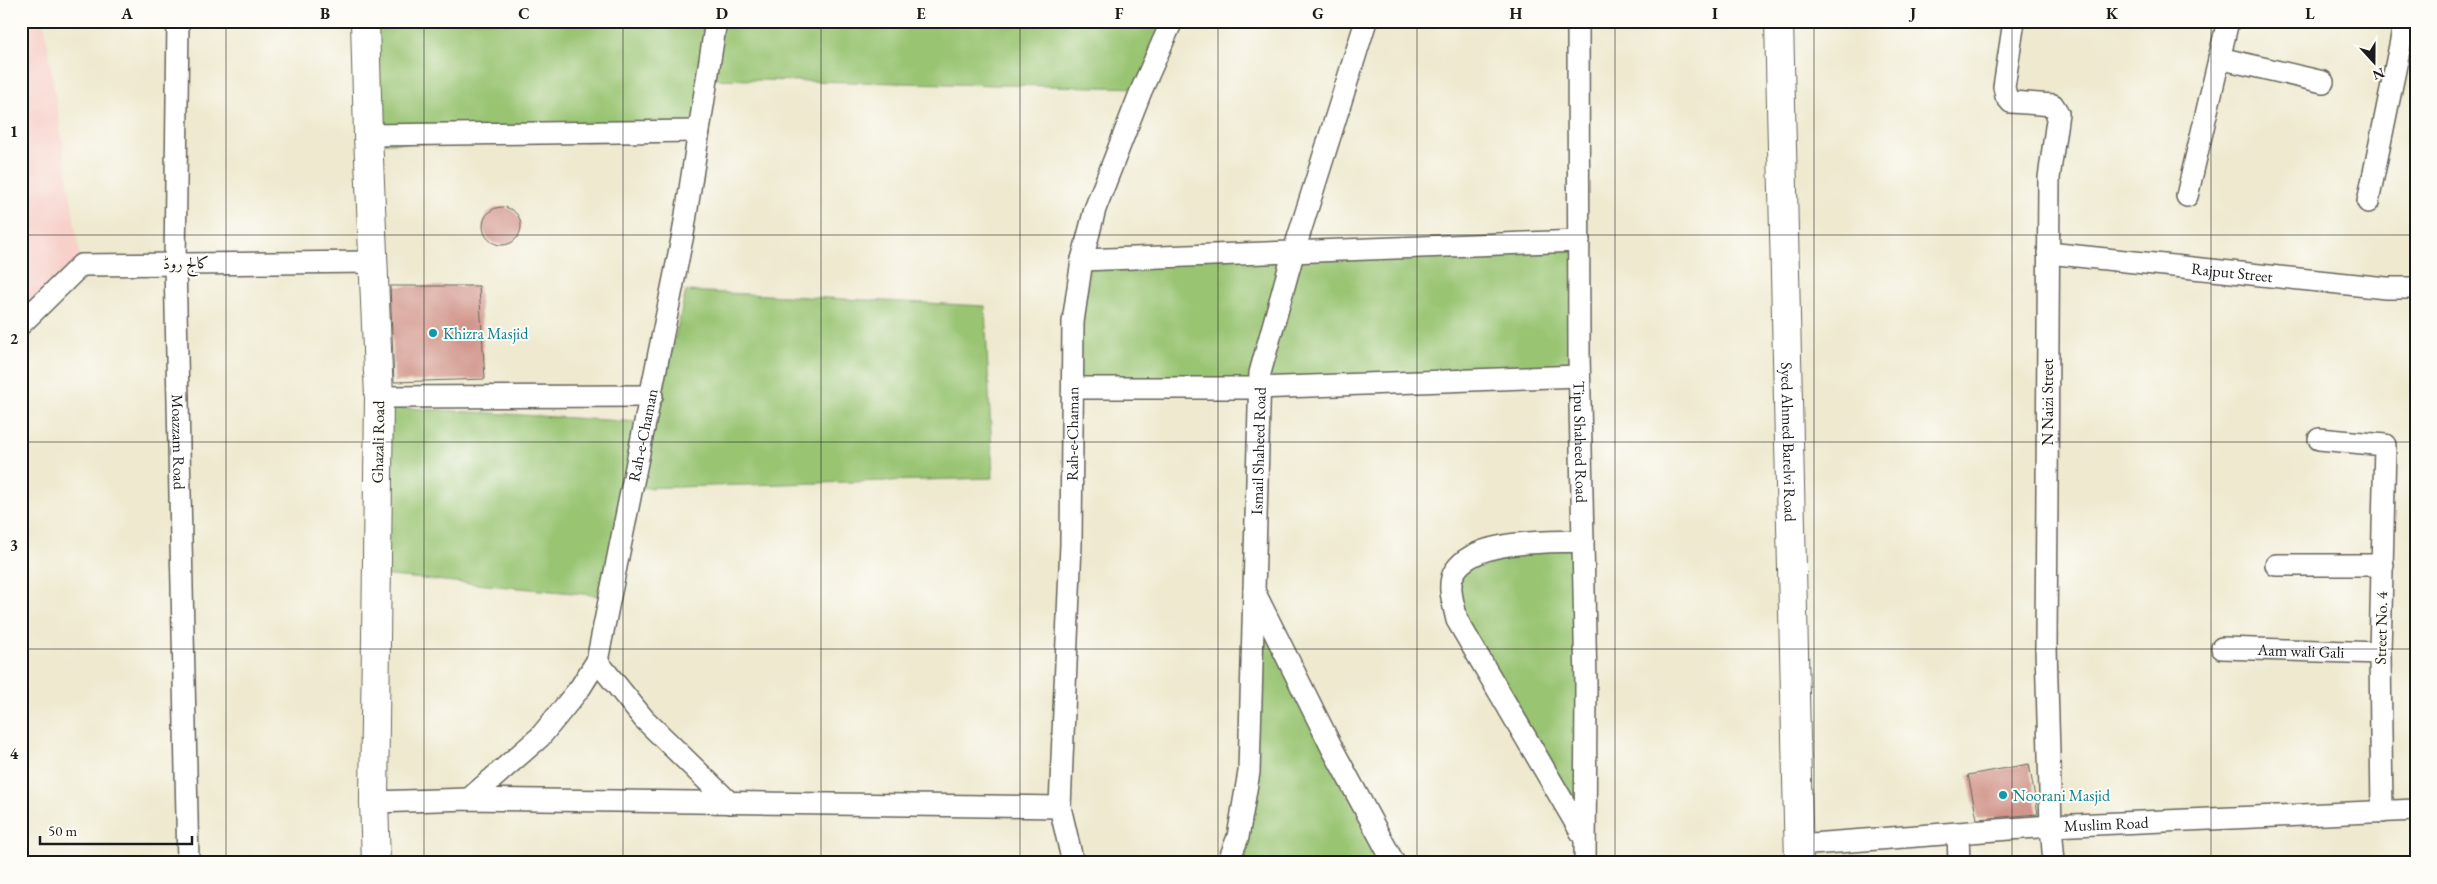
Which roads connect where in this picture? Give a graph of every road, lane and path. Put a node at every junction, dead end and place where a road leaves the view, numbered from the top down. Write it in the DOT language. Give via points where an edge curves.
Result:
graph roads {
  1 [pos="178,21"];
  2 [pos="365,21"];
  3 [pos="716,21"];
  4 [pos="1172,21"];
  5 [pos="1366,21"];
  6 [pos="1578,21"];
  7 [pos="1779,21"];
  8 [pos="2014,21"];
  9 [pos="2228,21"];
  10 [pos="2405,21"];
  11 [pos="2219,58"];
  12 [pos="2323,82"];
  13 [pos="699,131"];
  14 [pos="368,135"];
  15 [pos="2187,196"];
  16 [pos="2368,202"];
  17 [pos="1579,241"];
  18 [pos="2048,253"];
  19 [pos="1294,254"];
  20 [pos="1082,260"];
  21 [pos="374,262"];
  22 [pos="175,263"];
  23 [pos="2416,288"];
  24 [pos="21,324"];
  25 [pos="1579,376"];
  26 [pos="1074,388"];
  27 [pos="1260,388"];
  28 [pos="652,396"];
  29 [pos="379,397"];
  30 [pos="2319,439"];
  31 [pos="1583,540"];
  32 [pos="2276,565"];
  33 [pos="2383,565"];
  34 [pos="1253,588"];
  35 [pos="2222,648"];
  36 [pos="2380,653"];
  37 [pos="597,661"];
  38 [pos="469,800"];
  39 [pos="374,802"];
  40 [pos="730,803"];
  41 [pos="1060,807"];
  42 [pos="2416,810"];
  43 [pos="2382,812"];
  44 [pos="2051,826"];
  45 [pos="1958,833"];
  46 [pos="1585,839"];
  47 [pos="1798,854"];
  48 [pos="188,863"];
  49 [pos="376,863"];
  50 [pos="1073,863"];
  51 [pos="1228,863"];
  52 [pos="1394,863"];
  53 [pos="1585,863"];
  54 [pos="1959,863"];
  55 [pos="2054,863"];
  1 -- 22 [label="street, Moazzam Road"];
  2 -- 14 [label="main road, Ghazali Road"];
  3 -- 13 [label="street, Rah-e-Chaman"];
  4 -- 20 [label="street, Rah-e-Chaman" via="1101,192"];
  5 -- 19 [label="street, Ismail Shaheed Road"];
  6 -- 17 [label="street, Tipu Shaheed Road"];
  7 -- 47 [label="main road, Syed Ahmed Barelvi Road"];
  8 -- 18 [label="street, N Naizi Street" via="2004,87 2006,96 2011,102 2053,106 2058,113 2049,178"];
  9 -- 11 [label="street"];
  10 -- 16 [label="street"];
  11 -- 12 [label="street"];
  11 -- 15 [label="street"];
  13 -- 14 [label="street"];
  13 -- 28 [label="street, Rah-e-Chaman"];
  14 -- 21 [label="main road, Ghazali Road"];
  17 -- 19 [label="street"];
  17 -- 25 [label="street, Tipu Shaheed Road"];
  18 -- 23 [label="street, Rajput Street" via="2386,288"];
  18 -- 44 [label="street, N Naizi Street" via="2046,647"];
  19 -- 20 [label="street"];
  19 -- 27 [label="street, Ismail Shaheed Road" via="1260,373"];
  20 -- 26 [label="street, Rah-e-Chaman" via="1073,322"];
  21 -- 22 [label="street, کالج روڈ"];
  21 -- 29 [label="main road, Ghazali Road"];
  22 -- 24 [label="street, کالج روڈ" via="81,265"];
  22 -- 48 [label="street, Moazzam Road"];
  25 -- 27 [label="street"];
  25 -- 31 [label="street, Tipu Shaheed Road"];
  26 -- 27 [label="street"];
  26 -- 41 [label="street, Rah-e-Chaman"];
  27 -- 34 [label="street, Ismail Shaheed Road"];
  28 -- 29 [label="street"];
  28 -- 37 [label="street, Rah-e-Chaman"];
  29 -- 39 [label="main road, Ghazali Road"];
  30 -- 33 [label="street, Street No. 4" via="2385,445"];
  31 -- 46 [label="street, Tipu Shaheed Road"];
  31 -- 46 [label="street" via="1493,548 1472,554 1455,572 1451,588 1457,620"];
  32 -- 33 [label="street"];
  33 -- 36 [label="street, Street No. 4"];
  34 -- 51 [label="street" via="1249,772 1238,836"];
  34 -- 52 [label="street, Ismail Shaheed Road" via="1332,748"];
  35 -- 36 [label="street, Aam wali Gali"];
  36 -- 43 [label="street, Street No. 4"];
  37 -- 38 [label="street, Rah-e-Chaman" via="580,688 540,737"];
  37 -- 40 [label="street" via="644,720"];
  38 -- 39 [label="street"];
  38 -- 40 [label="street"];
  39 -- 49 [label="main road, Ghazali Road"];
  40 -- 41 [label="street"];
  41 -- 50 [label="street, Rah-e-Chaman"];
  42 -- 43 [label="street, Muslim Road"];
  43 -- 44 [label="street, Muslim Road"];
  44 -- 45 [label="street, Muslim Road"];
  44 -- 55 [label="street, N Naizi Street"];
  45 -- 47 [label="street, Muslim Road"];
  45 -- 54 [label="street"];
  46 -- 53 [label="street, Tipu Shaheed Road"];
}
